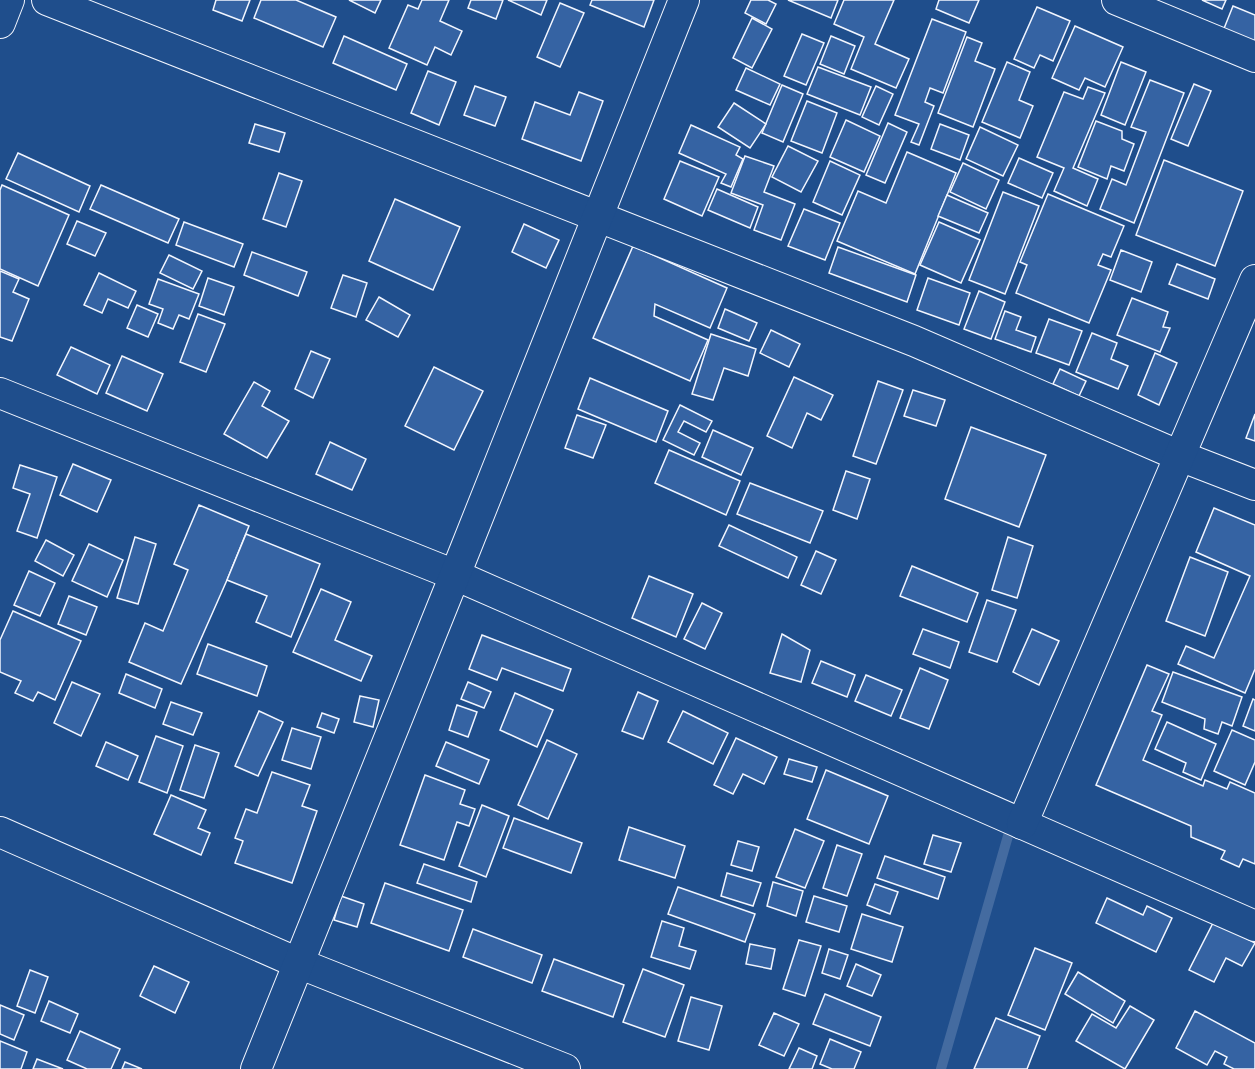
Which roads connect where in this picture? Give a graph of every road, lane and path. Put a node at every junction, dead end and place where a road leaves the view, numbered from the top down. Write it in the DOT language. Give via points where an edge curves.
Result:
graph roads {
  1 [pos="9,0"];
  2 [pos="47,0"];
  3 [pos="684,0"];
  4 [pos="1117,0"];
  5 [pos="0,23"];
  6 [pos="1255,57"];
  7 [pos="597,217"];
  8 [pos="1255,280"];
  9 [pos="0,393"];
  10 [pos="1179,456"];
  11 [pos="1255,485"];
  12 [pos="455,575"];
  13 [pos="1022,824"];
  14 [pos="0,832"];
  15 [pos="1255,926"];
  16 [pos="298,963"];
  17 [pos="256,1069"];
  18 [pos="565,1069"];
  1 -- 5 [label="street"];
  2 -- 7 [label="street"];
  3 -- 7 [label="street"];
  4 -- 6 [label="street"];
  7 -- 10 [label="street" via="914,341"];
  7 -- 12 [label="street"];
  8 -- 10 [label="street"];
  9 -- 12 [label="street"];
  10 -- 11 [label="street"];
  10 -- 13 [label="street"];
  12 -- 13 [label="street"];
  12 -- 16 [label="street"];
  13 -- 15 [label="street"];
  14 -- 16 [label="street"];
  16 -- 17 [label="street"];
  16 -- 18 [label="street"];
}
